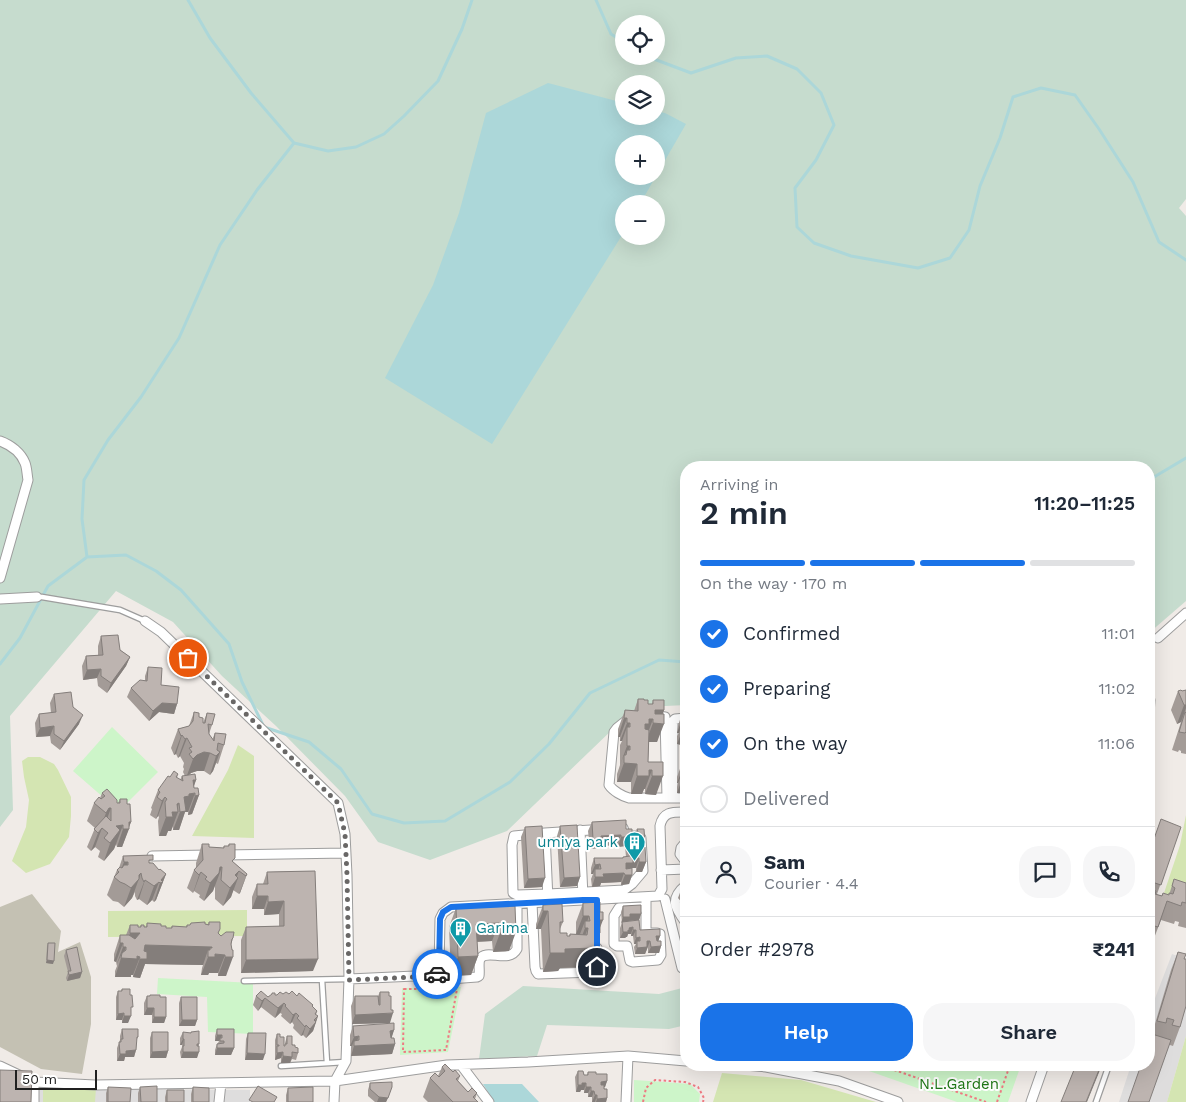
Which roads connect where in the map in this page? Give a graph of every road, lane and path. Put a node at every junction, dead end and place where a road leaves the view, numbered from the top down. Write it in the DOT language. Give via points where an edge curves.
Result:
graph roads {
  1 [pos="0,442"];
  2 [pos="0,578"];
  3 [pos="37,597"];
  4 [pos="0,599"];
  5 [pos="1186,613"];
  6 [pos="145,621"];
  7 [pos="1158,638"];
  8 [pos="646,714"];
  9 [pos="636,715"];
  10 [pos="680,718"];
  11 [pos="670,798"];
  12 [pos="680,798"];
  13 [pos="680,812"];
  14 [pos="670,813"];
  15 [pos="580,830"];
  16 [pos="545,833"];
  17 [pos="346,853"];
  18 [pos="152,856"];
  19 [pos="661,870"];
  20 [pos="680,870"];
  21 [pos="680,891"];
  22 [pos="583,896"];
  23 [pos="646,897"];
  24 [pos="548,898"];
  25 [pos="662,898"];
  26 [pos="532,903"];
  27 [pos="517,904"];
  28 [pos="675,904"];
  29 [pos="646,907"];
  30 [pos="680,913"];
  31 [pos="597,938"];
  32 [pos="680,949"];
  33 [pos="438,971"];
  34 [pos="322,980"];
  35 [pos="349,980"];
  36 [pos="244,981"];
  37 [pos="404,989"];
  38 [pos="628,1056"];
  39 [pos="680,1060"];
  40 [pos="346,1061"];
  41 [pos="327,1063"];
  42 [pos="461,1065"];
  43 [pos="0,1066"];
  44 [pos="281,1066"];
  45 [pos="790,1071"];
  46 [pos="897,1071"];
  47 [pos="1008,1071"];
  48 [pos="1042,1071"];
  49 [pos="1107,1071"];
  50 [pos="335,1081"];
  51 [pos="34,1082"];
  52 [pos="220,1083"];
  53 [pos="34,1102"];
  54 [pos="219,1102"];
  55 [pos="334,1102"];
  56 [pos="489,1102"];
  57 [pos="626,1102"];
  58 [pos="643,1102"];
  59 [pos="703,1102"];
  60 [pos="898,1102"];
  61 [pos="986,1102"];
  62 [pos="997,1102"];
  63 [pos="1030,1102"];
  64 [pos="1096,1102"];
  1 -- 2 [label="street" via="17,451 25,463 28,480"];
  3 -- 4 [label="street"];
  3 -- 6 [label="lane" via="120,610"];
  5 -- 7 [label="street"];
  6 -- 17 [label="street" via="161,632 338,803"];
  8 -- 11 [label="street" via="665,717"];
  9 -- 11 [label="street" via="614,732 611,789 629,798"];
  10 -- 11 [label="street" via="673,721"];
  11 -- 12 [label="street"];
  11 -- 14 [label="street"];
  13 -- 14 [label="street"];
  14 -- 19 [label="street" via="661,819"];
  15 -- 16 [label="street"];
  15 -- 22 [label="street"];
  15 -- 22 [label="street" via="623,828 626,836 641,837 643,871 624,890"];
  16 -- 24 [label="street"];
  16 -- 24 [label="street" via="514,836 513,893"];
  17 -- 18 [label="street"];
  17 -- 35 [label="street"];
  19 -- 20 [label="street"];
  19 -- 25 [label="street"];
  21 -- 28 [label="street"];
  22 -- 23 [label="street" via="597,905"];
  22 -- 24 [label="street"];
  23 -- 25 [label="street"];
  23 -- 29 [label="street"];
  24 -- 26 [label="street"];
  25 -- 28 [label="street"];
  25 -- 32 [label="street"];
  26 -- 27 [label="street"];
  26 -- 31 [label="street" via="538,974 593,972 597,967"];
  27 -- 33 [label="street" via="451,907 443,912"];
  27 -- 33 [label="street" via="517,949 514,954 481,958 477,978 450,979"];
  28 -- 30 [label="street"];
  29 -- 29 [label="street" via="646,930 660,934 661,955 658,960 633,962 626,946 614,944 614,916 619,908"];
  33 -- 35 [label="street" via="436,976"];
  34 -- 35 [label="lane"];
  34 -- 36 [label="lane"];
  34 -- 41 [label="lane"];
  35 -- 40 [label="street"];
  37 -- 37 [label="path" via="457,989 446,1050 403,1052"];
  38 -- 39 [label="street"];
  38 -- 42 [label="street"];
  38 -- 57 [label="street"];
  40 -- 41 [label="lane"];
  40 -- 50 [label="street"];
  41 -- 44 [label="lane"];
  42 -- 50 [label="street"];
  42 -- 56 [label="street"];
  43 -- 51 [label="street"];
  45 -- 60 [label="street" via="839,1081"];
  46 -- 61 [label="path"];
  47 -- 62 [label="path"];
  48 -- 63 [label="street"];
  49 -- 64 [label="lane"];
  50 -- 52 [label="street"];
  50 -- 55 [label="street"];
  51 -- 52 [label="street" via="95,1085"];
  51 -- 53 [label="street"];
  52 -- 54 [label="street"];
  58 -- 59 [label="path" via="646,1088 655,1080 685,1082 698,1087"];
}
